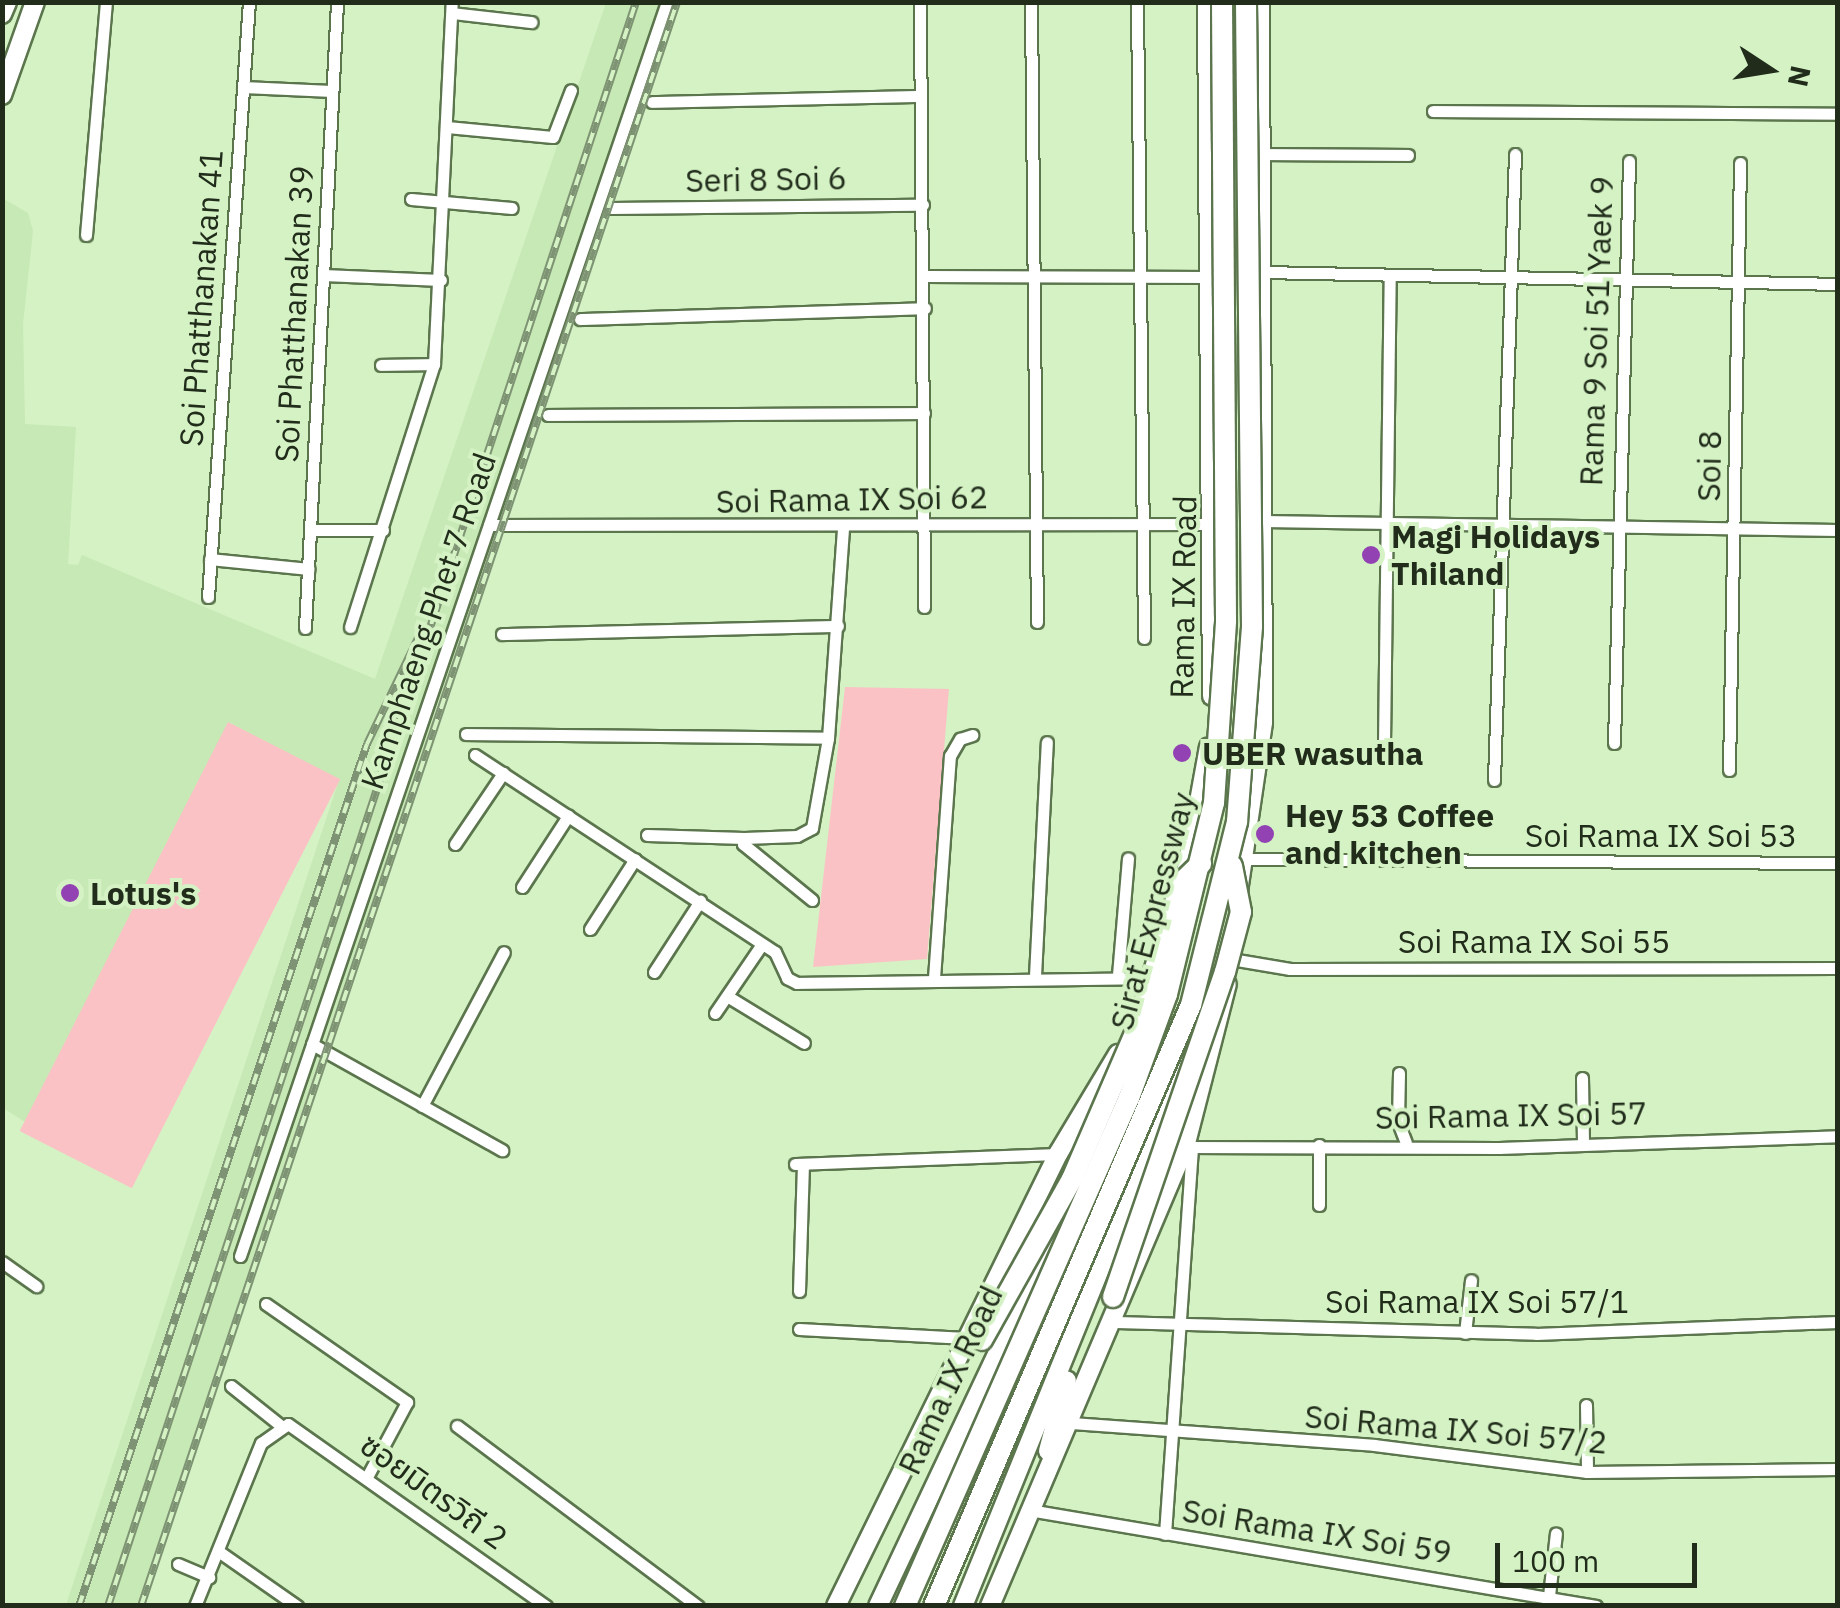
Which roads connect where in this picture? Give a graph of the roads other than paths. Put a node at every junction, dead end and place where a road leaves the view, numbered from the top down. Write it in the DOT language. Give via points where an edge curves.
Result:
graph roads {
  1 [pos="6,2"];
  2 [pos="36,2"];
  3 [pos="106,2"];
  4 [pos="249,2"];
  5 [pos="337,2"];
  6 [pos="667,2"];
  7 [pos="920,2"];
  8 [pos="1031,2"];
  9 [pos="1137,2"];
  10 [pos="1207,2"];
  11 [pos="1222,2"];
  12 [pos="1246,2"];
  13 [pos="1260,2"];
  14 [pos="452,8"];
  15 [pos="2,14"];
  16 [pos="530,22"];
  17 [pos="243,87"];
  18 [pos="571,90"];
  19 [pos="332,91"];
  20 [pos="2,95"];
  21 [pos="921,96"];
  22 [pos="652,102"];
  23 [pos="1433,111"];
  24 [pos="1838,114"];
  25 [pos="448,127"];
  26 [pos="1261,154"];
  27 [pos="1514,154"];
  28 [pos="1408,155"];
  29 [pos="1629,160"];
  30 [pos="1740,163"];
  31 [pos="445,198"];
  32 [pos="411,200"];
  33 [pos="923,204"];
  34 [pos="512,208"];
  35 [pos="611,208"];
  36 [pos="86,235"];
  37 [pos="1262,272"];
  38 [pos="323,275"];
  39 [pos="1034,275"];
  40 [pos="925,276"];
  41 [pos="1138,276"];
  42 [pos="1390,276"];
  43 [pos="1209,277"];
  44 [pos="1512,279"];
  45 [pos="441,280"];
  46 [pos="1626,282"];
  47 [pos="1739,284"];
  48 [pos="1838,284"];
  49 [pos="925,308"];
  50 [pos="580,319"];
  51 [pos="381,364"];
  52 [pos="434,364"];
  53 [pos="924,414"];
  54 [pos="548,415"];
  55 [pos="1264,521"];
  56 [pos="1383,522"];
  57 [pos="1144,523"];
  58 [pos="924,524"];
  59 [pos="1215,524"];
  60 [pos="1504,524"];
  61 [pos="490,525"];
  62 [pos="1036,525"];
  63 [pos="1616,525"];
  64 [pos="843,528"];
  65 [pos="1736,528"];
  66 [pos="311,530"];
  67 [pos="383,530"];
  68 [pos="1838,530"];
  69 [pos="210,559"];
  70 [pos="308,569"];
  71 [pos="208,597"];
  72 [pos="924,607"];
  73 [pos="1037,622"];
  74 [pos="838,626"];
  75 [pos="350,627"];
  76 [pos="304,628"];
  77 [pos="502,634"];
  78 [pos="1144,638"];
  79 [pos="466,734"];
  80 [pos="972,735"];
  81 [pos="828,738"];
  82 [pos="1047,742"];
  83 [pos="1614,743"];
  84 [pos="1384,745"];
  85 [pos="475,755"];
  86 [pos="1730,770"];
  87 [pos="503,772"];
  88 [pos="1494,780"];
  89 [pos="568,816"];
  90 [pos="647,835"];
  91 [pos="744,838"];
  92 [pos="456,844"];
  93 [pos="1238,857"];
  94 [pos="1128,858"];
  95 [pos="635,859"];
  96 [pos="1838,862"];
  97 [pos="1200,864"];
  98 [pos="522,887"];
  99 [pos="812,900"];
  100 [pos="700,901"];
  101 [pos="1236,904"];
  102 [pos="590,929"];
  103 [pos="762,944"];
  104 [pos="504,952"];
  105 [pos="1231,959"];
  106 [pos="1838,968"];
  107 [pos="654,972"];
  108 [pos="1118,975"];
  109 [pos="1035,976"];
  110 [pos="1158,976"];
  111 [pos="934,978"];
  112 [pos="726,996"];
  113 [pos="715,1013"];
  114 [pos="804,1043"];
  115 [pos="312,1044"];
  116 [pos="1399,1074"];
  117 [pos="1582,1078"];
  118 [pos="422,1106"];
  119 [pos="1838,1136"];
  120 [pos="1406,1143"];
  121 [pos="1583,1144"];
  122 [pos="1319,1145"];
  123 [pos="1188,1148"];
  124 [pos="502,1150"];
  125 [pos="1058,1154"];
  126 [pos="1319,1205"];
  127 [pos="240,1256"];
  128 [pos="2,1262"];
  129 [pos="1034,1273"];
  130 [pos="1471,1280"];
  131 [pos="36,1286"];
  132 [pos="799,1291"];
  133 [pos="1090,1297"];
  134 [pos="1114,1297"];
  135 [pos="266,1304"];
  136 [pos="1116,1322"];
  137 [pos="1838,1322"];
  138 [pos="1177,1323"];
  139 [pos="800,1329"];
  140 [pos="1465,1333"];
  141 [pos="974,1339"];
  142 [pos="231,1386"];
  143 [pos="1586,1405"];
  144 [pos="1070,1422"];
  145 [pos="284,1425"];
  146 [pos="456,1426"];
  147 [pos="1171,1434"];
  148 [pos="1838,1468"];
  149 [pos="1587,1472"];
  150 [pos="367,1477"];
  151 [pos="1038,1488"];
  152 [pos="1029,1510"];
  153 [pos="1556,1533"];
  154 [pos="1165,1534"];
  155 [pos="221,1553"];
  156 [pos="178,1564"];
  157 [pos="209,1577"];
  158 [pos="1549,1596"];
  159 [pos="545,1605"];
  160 [pos="195,1606"];
  161 [pos="297,1606"];
  162 [pos="698,1606"];
  163 [pos="836,1606"];
  164 [pos="878,1606"];
  165 [pos="905,1606"];
  166 [pos="934,1606"];
  167 [pos="963,1606"];
  168 [pos="990,1606"];
  169 [pos="1596,1606"];
  1 -- 15 [label="main road"];
  2 -- 20 [label="main road"];
  3 -- 36 [label="street"];
  4 -- 17 [label="street, Soi Phatthanakan 41"];
  5 -- 19 [label="street, Soi Phatthanakan 39"];
  6 -- 61 [label="street, Kamphaeng Phet 7 Road"];
  7 -- 21 [label="street"];
  8 -- 39 [label="street"];
  9 -- 41 [label="street"];
  10 -- 43 [label="main road, Rama IX Road"];
  11 -- 97 [label="highway, Sirat Expressway, bridge" via="1226,620 1220,753"];
  12 -- 93 [label="highway, Sirat Expressway, bridge" via="1252,626"];
  13 -- 26 [label="main road"];
  14 -- 16 [label="street"];
  14 -- 25 [label="street"];
  17 -- 19 [label="street"];
  17 -- 69 [label="street, Soi Phatthanakan 41"];
  18 -- 25 [label="street" via="553,138"];
  19 -- 38 [label="street, Soi Phatthanakan 39"];
  21 -- 22 [label="street"];
  21 -- 33 [label="street"];
  23 -- 24 [label="street"];
  25 -- 31 [label="street"];
  26 -- 28 [label="street"];
  26 -- 37 [label="main road"];
  27 -- 44 [label="street"];
  29 -- 46 [label="street, Rama 9 Soi 51 Yaek 9"];
  30 -- 47 [label="street, Soi 8"];
  31 -- 32 [label="street"];
  31 -- 34 [label="street"];
  31 -- 45 [label="street"];
  33 -- 35 [label="street, Seri 8 Soi 6"];
  33 -- 40 [label="street"];
  37 -- 42 [label="street"];
  37 -- 55 [label="main road"];
  38 -- 45 [label="street"];
  38 -- 66 [label="street, Soi Phatthanakan 39"];
  39 -- 40 [label="street"];
  39 -- 41 [label="street"];
  39 -- 62 [label="street"];
  40 -- 49 [label="street"];
  41 -- 43 [label="street"];
  41 -- 57 [label="street"];
  42 -- 44 [label="street"];
  42 -- 56 [label="street"];
  43 -- 59 [label="main road, Rama IX Road"];
  44 -- 46 [label="street"];
  44 -- 60 [label="street"];
  45 -- 52 [label="street"];
  46 -- 47 [label="street"];
  46 -- 63 [label="street, Rama 9 Soi 51 Yaek 9"];
  47 -- 48 [label="street"];
  47 -- 65 [label="street, Soi 8"];
  49 -- 50 [label="street"];
  49 -- 53 [label="street"];
  51 -- 52 [label="street"];
  52 -- 67 [label="street"];
  53 -- 54 [label="street"];
  53 -- 58 [label="street"];
  55 -- 56 [label="street"];
  55 -- 93 [label="main road" via="1262,722"];
  56 -- 60 [label="street"];
  56 -- 84 [label="street"];
  57 -- 59 [label="street, Soi Rama IX Soi 62"];
  57 -- 62 [label="street, Soi Rama IX Soi 62"];
  57 -- 78 [label="street"];
  58 -- 62 [label="street, Soi Rama IX Soi 62"];
  58 -- 64 [label="street, Soi Rama IX Soi 62"];
  58 -- 72 [label="street"];
  59 -- 110 [label="main road, Rama IX Road" via="1212,720 1203,800"];
  60 -- 63 [label="street"];
  60 -- 88 [label="street"];
  61 -- 64 [label="street, Soi Rama IX Soi 62"];
  61 -- 115 [label="street, Kamphaeng Phet 7 Road"];
  62 -- 73 [label="street"];
  63 -- 65 [label="street"];
  63 -- 83 [label="street, Rama 9 Soi 51 Yaek 9"];
  64 -- 74 [label="street"];
  65 -- 68 [label="street"];
  65 -- 86 [label="street, Soi 8"];
  66 -- 67 [label="street"];
  66 -- 70 [label="street, Soi Phatthanakan 39"];
  67 -- 75 [label="street"];
  69 -- 70 [label="street"];
  69 -- 71 [label="street, Soi Phatthanakan 41"];
  70 -- 76 [label="street, Soi Phatthanakan 39"];
  74 -- 77 [label="street"];
  74 -- 81 [label="street"];
  79 -- 81 [label="street"];
  80 -- 111 [label="street" via="954,745 950,756"];
  81 -- 91 [label="street" via="812,828 797,836"];
  82 -- 109 [label="street"];
  85 -- 87 [label="street"];
  87 -- 89 [label="street"];
  87 -- 92 [label="street"];
  89 -- 95 [label="street"];
  89 -- 98 [label="street"];
  90 -- 91 [label="street"];
  91 -- 99 [label="street" via="746,852"];
  93 -- 96 [label="street, Soi Rama IX Soi 53"];
  93 -- 101 [label="main road"];
  93 -- 134 [label="highway, bridge" via="1241,912"];
  93 -- 166 [label="highway, Sirat Expressway, bridge" via="1191,1006"];
  94 -- 108 [label="street"];
  95 -- 100 [label="street"];
  95 -- 102 [label="street"];
  97 -- 141 [label="highway, bridge" via="1182,883 1136,1032 1072,1179"];
  97 -- 165 [label="highway, Sirat Expressway, bridge" via="1167,994 1129,1098"];
  100 -- 103 [label="street"];
  100 -- 107 [label="street"];
  101 -- 105 [label="main road"];
  101 -- 133 [label="main road" via="1204,1012"];
  103 -- 111 [label="street" via="798,983"];
  103 -- 112 [label="street"];
  104 -- 118 [label="street"];
  105 -- 106 [label="street, Soi Rama IX Soi 55" via="1290,969"];
  105 -- 123 [label="main road"];
  108 -- 109 [label="street"];
  108 -- 110 [label="street"];
  109 -- 111 [label="street"];
  110 -- 125 [label="main road"];
  110 -- 129 [label="main road, Rama IX Road" via="1118,1095"];
  112 -- 113 [label="street"];
  112 -- 114 [label="street"];
  115 -- 118 [label="street"];
  115 -- 127 [label="street, Kamphaeng Phet 7 Road"];
  116 -- 120 [label="street" via="1398,1122"];
  117 -- 121 [label="street"];
  118 -- 124 [label="street"];
  119 -- 121 [label="street, Soi Rama IX Soi 57"];
  120 -- 121 [label="street, Soi Rama IX Soi 57"];
  120 -- 122 [label="street, Soi Rama IX Soi 57"];
  122 -- 123 [label="street, Soi Rama IX Soi 57"];
  122 -- 126 [label="street"];
  123 -- 136 [label="main road"];
  123 -- 138 [label="street"];
  125 -- 132 [label="street" via="799,1165"];
  125 -- 141 [label="main road"];
  128 -- 131 [label="street"];
  129 -- 133 [label="main road" via="1040,1295 1056,1302 1075,1305"];
  129 -- 164 [label="main road, Rama IX Road"];
  130 -- 140 [label="street"];
  133 -- 151 [label="main road"];
  133 -- 167 [label="main road"];
  135 -- 150 [label="street" via="407,1402"];
  136 -- 138 [label="street, Soi Rama IX Soi 57/1"];
  136 -- 144 [label="main road"];
  137 -- 140 [label="street, Soi Rama IX Soi 57/1"];
  138 -- 140 [label="street, Soi Rama IX Soi 57/1"];
  138 -- 147 [label="street"];
  139 -- 141 [label="street"];
  141 -- 163 [label="main road"];
  142 -- 145 [label="street, ซอยมิตรวิถี 2"];
  143 -- 149 [label="street"];
  144 -- 147 [label="street, Soi Rama IX Soi 57/2"];
  144 -- 151 [label="main road"];
  145 -- 150 [label="street, ซอยมิตรวิถี 2"];
  145 -- 155 [label="street" via="261,1443"];
  146 -- 162 [label="street"];
  147 -- 149 [label="street, Soi Rama IX Soi 57/2" via="1374,1446"];
  147 -- 154 [label="street"];
  148 -- 149 [label="street, Soi Rama IX Soi 57/2"];
  150 -- 159 [label="street, ซอยมิตรวิถี 2"];
  151 -- 152 [label="main road"];
  152 -- 154 [label="street, Soi Rama IX Soi 59"];
  152 -- 168 [label="main road"];
  153 -- 158 [label="street"];
  154 -- 158 [label="street, Soi Rama IX Soi 59"];
  155 -- 157 [label="street"];
  155 -- 161 [label="street"];
  156 -- 157 [label="street"];
  157 -- 160 [label="street"];
  158 -- 169 [label="street, Soi Rama IX Soi 59"];
}
